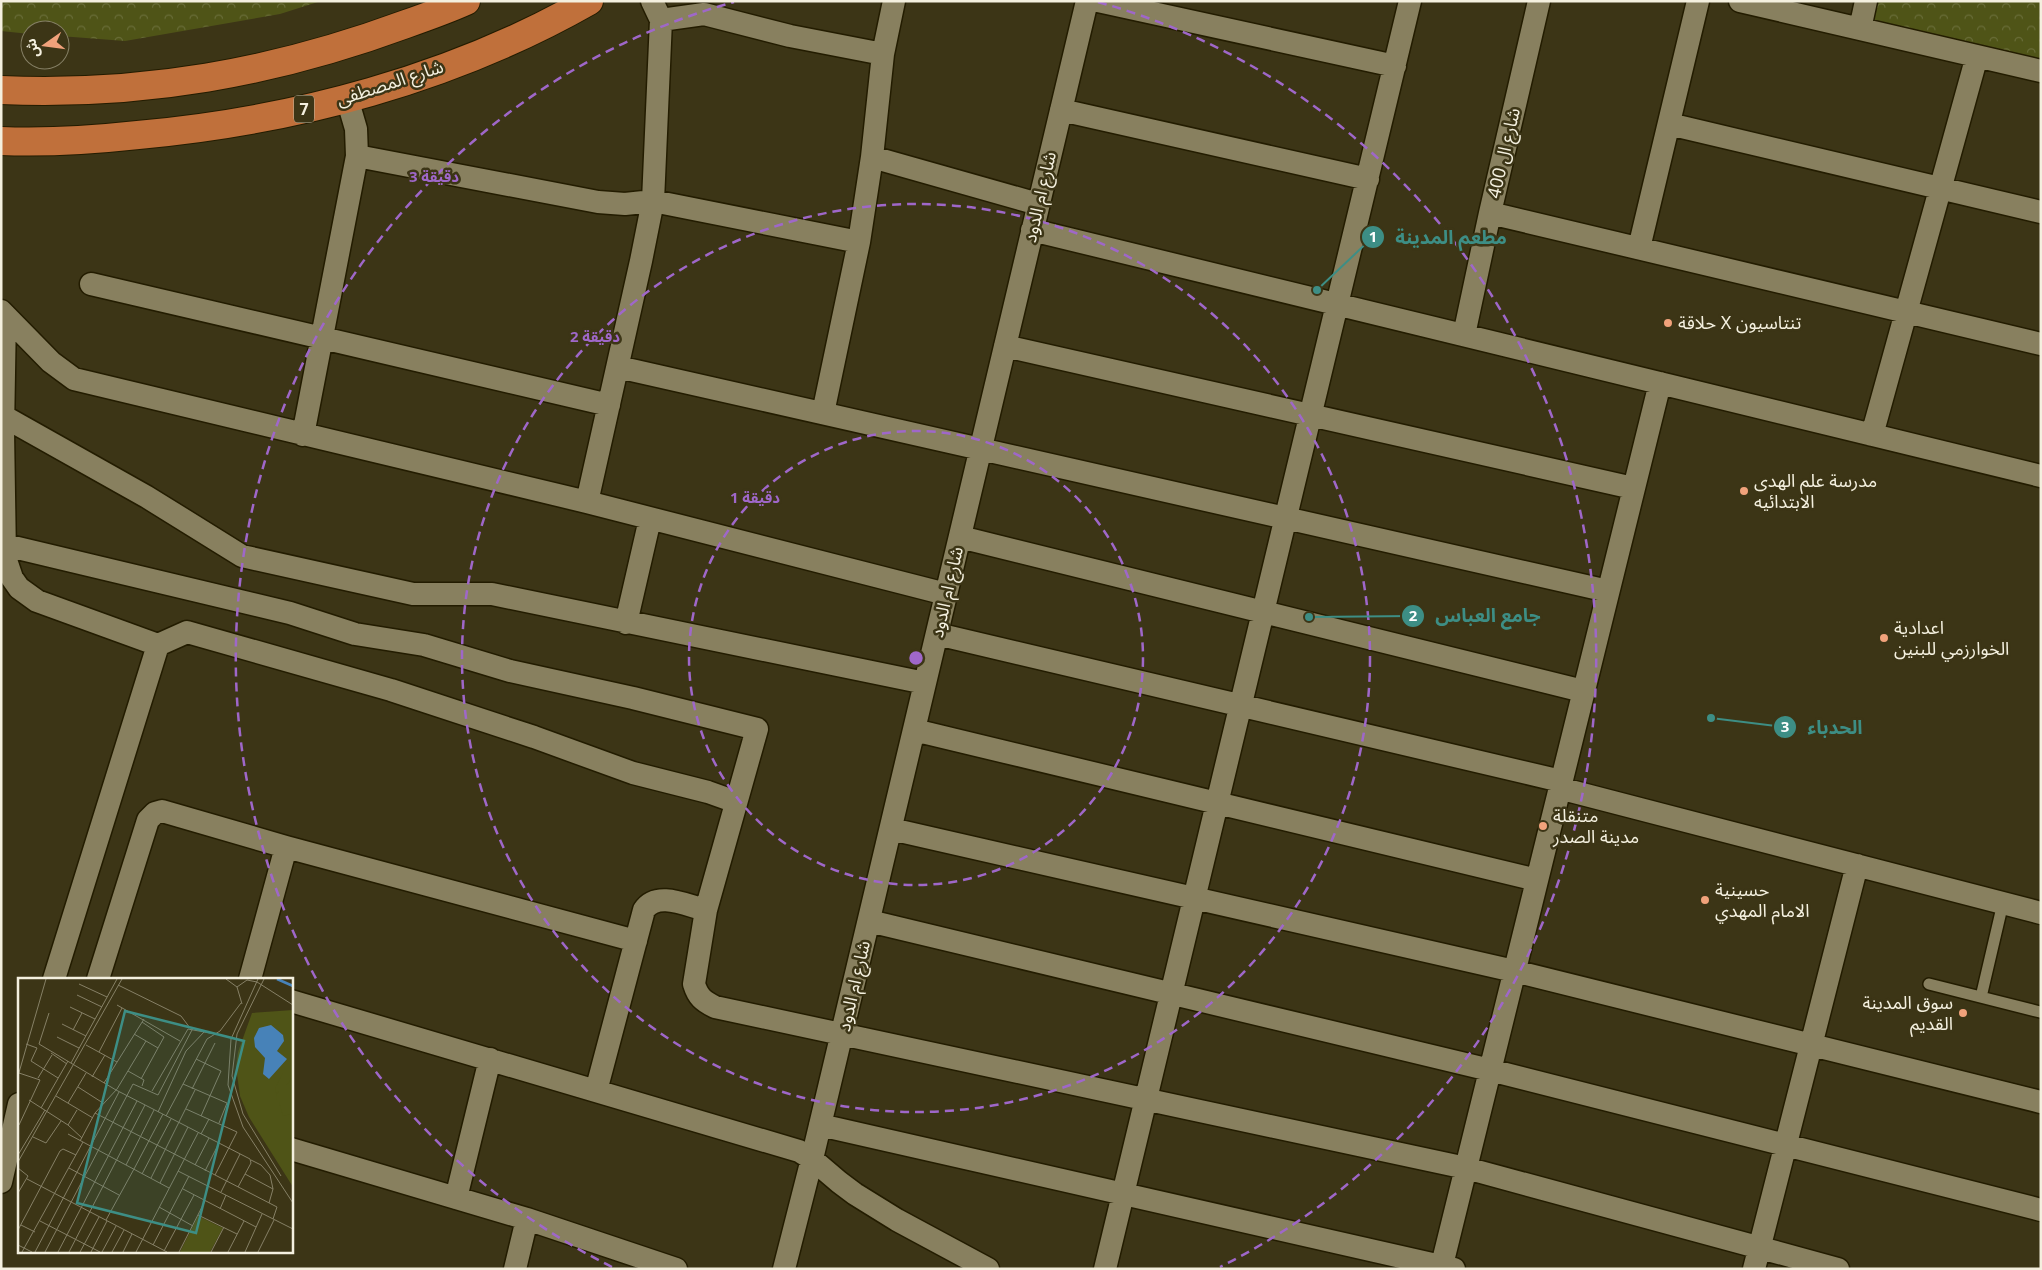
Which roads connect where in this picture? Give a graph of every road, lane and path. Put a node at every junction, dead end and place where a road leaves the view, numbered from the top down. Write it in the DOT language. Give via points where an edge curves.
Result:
graph roads {
  1 [pos="466,1"];
  2 [pos="588,1"];
  3 [pos="894,1"];
  4 [pos="1086,1"];
  5 [pos="1098,1"];
  6 [pos="1410,1"];
  7 [pos="1539,1"];
  8 [pos="1698,1"];
  9 [pos="1740,1"];
  10 [pos="1866,1"];
  11 [pos="656,10"];
  12 [pos="1860,29"];
  13 [pos="883,54"];
  14 [pos="1977,56"];
  15 [pos="1395,66"];
  16 [pos="2041,71"];
  17 [pos="1,90"];
  18 [pos="347,98"];
  19 [pos="1061,110"];
  20 [pos="1669,124"];
  21 [pos="1,142"];
  22 [pos="357,156"];
  23 [pos="872,157"];
  24 [pos="1368,179"];
  25 [pos="1941,188"];
  26 [pos="653,201"];
  27 [pos="1038,204"];
  28 [pos="2041,212"];
  29 [pos="1490,213"];
  30 [pos="1032,230"];
  31 [pos="859,242"];
  32 [pos="1639,248"];
  33 [pos="91,284"];
  34 [pos="1337,305"];
  35 [pos="1906,312"];
  36 [pos="3,313"];
  37 [pos="1464,335"];
  38 [pos="321,338"];
  39 [pos="2041,344"];
  40 [pos="1005,346"];
  41 [pos="618,367"];
  42 [pos="1660,383"];
  43 [pos="610,405"];
  44 [pos="823,413"];
  45 [pos="1311,415"];
  46 [pos="3,416"];
  47 [pos="1872,435"];
  48 [pos="303,436"];
  49 [pos="980,449"];
  50 [pos="2041,476"];
  51 [pos="1633,488"];
  52 [pos="587,502"];
  53 [pos="1286,518"];
  54 [pos="650,519"];
  55 [pos="960,537"];
  56 [pos="5,546"];
  57 [pos="7,584"];
  58 [pos="1608,591"];
  59 [pos="946,594"];
  60 [pos="1263,612"];
  61 [pos="626,623"];
  62 [pos="937,634"];
  63 [pos="158,645"];
  64 [pos="925,683"];
  65 [pos="1583,691"];
  66 [pos="1241,706"];
  67 [pos="914,730"];
  68 [pos="1560,785"];
  69 [pos="736,802"];
  70 [pos="1218,803"];
  71 [pos="890,829"];
  72 [pos="286,847"];
  73 [pos="1857,865"];
  74 [pos="1536,880"];
  75 [pos="1194,898"];
  76 [pos="2003,903"];
  77 [pos="706,910"];
  78 [pos="2041,913"];
  79 [pos="869,921"];
  80 [pos="636,941"];
  81 [pos="1514,971"];
  82 [pos="54,978"];
  83 [pos="98,978"];
  84 [pos="250,978"];
  85 [pos="1929,984"];
  86 [pos="1172,994"];
  87 [pos="1981,997"];
  88 [pos="292,1001"];
  89 [pos="2040,1012"];
  90 [pos="842,1035"];
  91 [pos="1811,1045"];
  92 [pos="490,1059"];
  93 [pos="1490,1070"];
  94 [pos="596,1091"];
  95 [pos="1146,1100"];
  96 [pos="2041,1102"];
  97 [pos="18,1108"];
  98 [pos="820,1125"];
  99 [pos="1786,1145"];
  100 [pos="292,1149"];
  101 [pos="812,1159"];
  102 [pos="1466,1168"];
  103 [pos="1,1182"];
  104 [pos="1123,1194"];
  105 [pos="456,1198"];
  106 [pos="2041,1210"];
  107 [pos="527,1219"];
  108 [pos="1757,1258"];
  109 [pos="980,1267"];
  110 [pos="1446,1268"];
  111 [pos="514,1269"];
  112 [pos="676,1269"];
  113 [pos="784,1269"];
  114 [pos="1105,1269"];
  115 [pos="1838,1269"];
  1 -- 17 [label="highway" via="380,34 262,69 122,89"];
  2 -- 18 [label="highway, شارع المصطفى / 7" via="560,18 484,52"];
  3 -- 13 [label="street"];
  4 -- 19 [label="street, شارع ام الدود"];
  5 -- 15 [label="street"];
  6 -- 15 [label="street"];
  7 -- 29 [label="street, شارع ال 400"];
  8 -- 20 [label="street"];
  9 -- 12 [label="street"];
  10 -- 12 [label="street"];
  11 -- 13 [label="street" via="704,14 790,36"];
  11 -- 26 [label="street"];
  12 -- 14 [label="street"];
  13 -- 23 [label="street"];
  14 -- 16 [label="street"];
  14 -- 25 [label="street"];
  15 -- 24 [label="street"];
  18 -- 21 [label="highway, شارع المصطفى / 7" via="275,116 196,130 66,141"];
  18 -- 22 [label="street" via="356,129"];
  19 -- 24 [label="street"];
  19 -- 27 [label="street, شارع ام الدود"];
  20 -- 25 [label="street"];
  20 -- 32 [label="street"];
  22 -- 26 [label="street" via="598,202"];
  22 -- 38 [label="street"];
  23 -- 27 [label="street"];
  23 -- 31 [label="street"];
  24 -- 34 [label="street"];
  25 -- 28 [label="street"];
  25 -- 35 [label="street"];
  26 -- 31 [label="street"];
  26 -- 41 [label="street"];
  27 -- 30 [label="street, شارع ام الدود"];
  29 -- 32 [label="street"];
  29 -- 37 [label="street, شارع ال 400"];
  30 -- 34 [label="street"];
  30 -- 40 [label="street, شارع ام الدود"];
  31 -- 44 [label="street"];
  32 -- 35 [label="street"];
  33 -- 38 [label="street"];
  34 -- 37 [label="street"];
  34 -- 45 [label="street"];
  35 -- 39 [label="street"];
  35 -- 47 [label="street"];
  36 -- 46 [label="street"];
  36 -- 48 [label="street" via="51,362 74,379"];
  37 -- 42 [label="street"];
  38 -- 43 [label="street"];
  38 -- 48 [label="street"];
  40 -- 45 [label="street"];
  40 -- 49 [label="street, شارع ام الدود"];
  41 -- 43 [label="street"];
  41 -- 44 [label="street"];
  42 -- 47 [label="street"];
  42 -- 51 [label="street"];
  43 -- 52 [label="street"];
  44 -- 49 [label="street"];
  45 -- 51 [label="street"];
  45 -- 53 [label="street"];
  46 -- 56 [label="street"];
  46 -- 61 [label="street" via="147,497 242,556 412,594 492,594"];
  47 -- 50 [label="street"];
  48 -- 52 [label="street"];
  49 -- 53 [label="street"];
  49 -- 55 [label="street, شارع ام الدود"];
  51 -- 58 [label="street"];
  52 -- 54 [label="street"];
  53 -- 58 [label="street"];
  53 -- 60 [label="street"];
  54 -- 59 [label="street"];
  54 -- 61 [label="street"];
  55 -- 59 [label="street, شارع ام الدود"];
  55 -- 60 [label="street"];
  56 -- 57 [label="street"];
  56 -- 69 [label="street" via="290,613 355,634 424,646 510,671 757,729"];
  57 -- 63 [label="street" via="37,601"];
  58 -- 65 [label="street"];
  59 -- 62 [label="street, شارع ام الدود"];
  60 -- 65 [label="street"];
  60 -- 66 [label="street"];
  61 -- 64 [label="street"];
  62 -- 64 [label="street, شارع ام الدود"];
  62 -- 66 [label="street"];
  63 -- 69 [label="street" via="187,632 390,690 633,773"];
  63 -- 82 [label="street"];
  64 -- 67 [label="street, شارع ام الدود"];
  65 -- 68 [label="street"];
  66 -- 68 [label="street"];
  66 -- 70 [label="street"];
  67 -- 70 [label="street"];
  67 -- 71 [label="street, شارع ام الدود"];
  68 -- 73 [label="street"];
  68 -- 74 [label="street"];
  69 -- 77 [label="street"];
  70 -- 74 [label="street"];
  70 -- 75 [label="street"];
  71 -- 75 [label="street"];
  71 -- 79 [label="street, شارع ام الدود"];
  72 -- 80 [label="street"];
  72 -- 83 [label="street" via="169,812 151,816"];
  72 -- 84 [label="street"];
  73 -- 76 [label="street"];
  73 -- 91 [label="street"];
  74 -- 81 [label="street"];
  75 -- 81 [label="street"];
  75 -- 86 [label="street"];
  76 -- 78 [label="street"];
  76 -- 87 [label="lane"];
  77 -- 80 [label="street" via="656,900 644,910"];
  77 -- 90 [label="street" via="694,984 703,1002"];
  79 -- 86 [label="street"];
  79 -- 90 [label="street, شارع ام الدود"];
  80 -- 94 [label="street"];
  81 -- 91 [label="street"];
  81 -- 93 [label="street"];
  85 -- 87 [label="lane"];
  86 -- 93 [label="street"];
  86 -- 95 [label="street"];
  87 -- 89 [label="lane"];
  88 -- 92 [label="street"];
  90 -- 95 [label="street"];
  90 -- 98 [label="street, شارع ام الدود"];
  91 -- 96 [label="street"];
  91 -- 99 [label="street"];
  92 -- 94 [label="street"];
  92 -- 105 [label="street"];
  93 -- 99 [label="street"];
  93 -- 102 [label="street"];
  94 -- 101 [label="street" via="789,1148"];
  95 -- 102 [label="street"];
  95 -- 104 [label="street"];
  97 -- 103 [label="street"];
  98 -- 101 [label="street, شارع ام الدود"];
  98 -- 104 [label="street"];
  99 -- 106 [label="street"];
  99 -- 108 [label="street"];
  100 -- 105 [label="street"];
  101 -- 109 [label="street" via="855,1194"];
  101 -- 113 [label="street, شارع ام الدود"];
  102 -- 108 [label="street"];
  102 -- 110 [label="street"];
  104 -- 110 [label="street"];
  104 -- 114 [label="street"];
  105 -- 107 [label="street"];
  107 -- 111 [label="street"];
  107 -- 112 [label="street"];
  108 -- 115 [label="street"];
}
